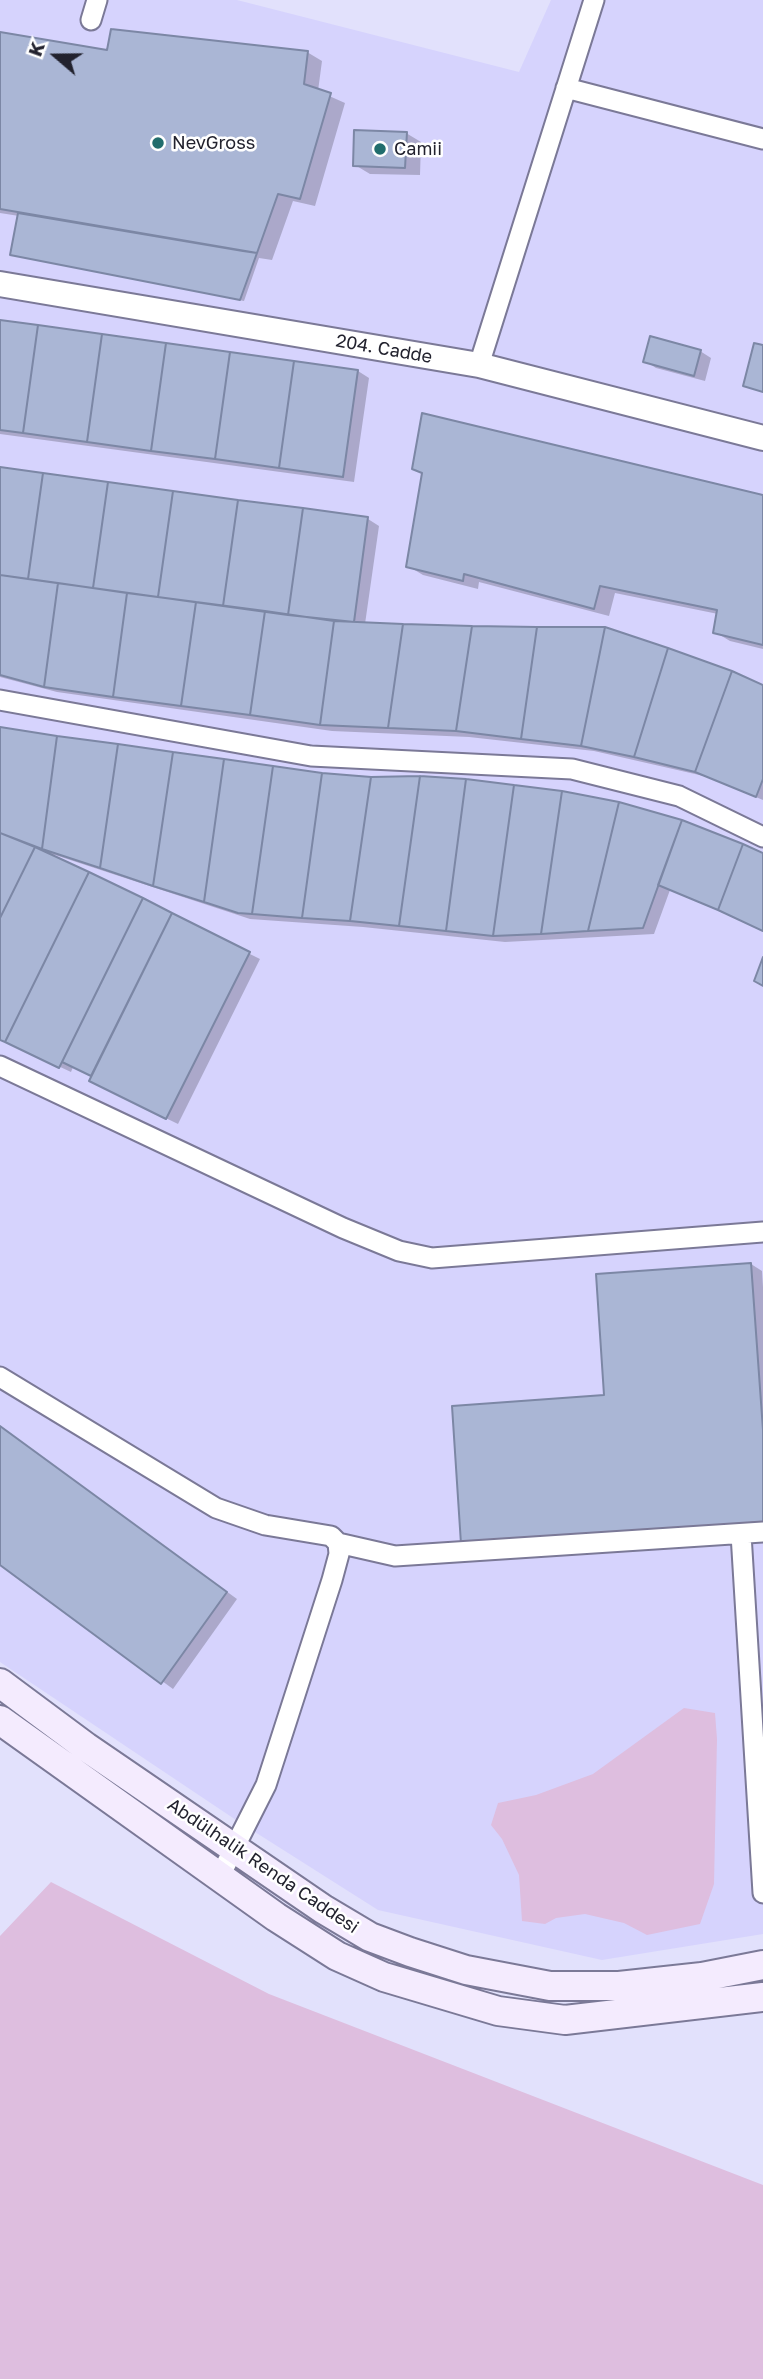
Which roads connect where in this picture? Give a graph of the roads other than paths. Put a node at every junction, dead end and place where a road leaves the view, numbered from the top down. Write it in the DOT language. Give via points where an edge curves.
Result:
graph roads {
  1 [pos="97,0"];
  2 [pos="594,0"];
  3 [pos="91,20"];
  4 [pos="566,88"];
  5 [pos="763,139"];
  6 [pos="0,284"];
  7 [pos="478,365"];
  8 [pos="763,438"];
  9 [pos="0,700"];
  10 [pos="763,837"];
  11 [pos="0,1066"];
  12 [pos="763,1232"];
  13 [pos="0,1377"];
  14 [pos="763,1532"];
  15 [pos="741,1534"];
  16 [pos="338,1543"];
  17 [pos="0,1683"];
  18 [pos="0,1720"];
  19 [pos="235,1849"];
  20 [pos="220,1876"];
  21 [pos="763,1893"];
  22 [pos="763,1965"];
  23 [pos="763,1997"];
  1 -- 3 [label="street"];
  2 -- 4 [label="street"];
  4 -- 5 [label="street"];
  4 -- 7 [label="street"];
  6 -- 7 [label="street, 204. Cadde"];
  7 -- 8 [label="street, 204. Cadde"];
  9 -- 10 [label="street" via="311,756 572,769 679,796"];
  11 -- 12 [label="street" via="399,1251 432,1258"];
  13 -- 16 [label="street" via="216,1508 265,1525 331,1536"];
  14 -- 15 [label="street"];
  15 -- 16 [label="street" via="395,1556"];
  15 -- 21 [label="street"];
  16 -- 19 [label="street" via="332,1580 266,1784"];
  17 -- 19 [label="main road, Abdülhalik Renda Caddesi"];
  18 -- 20 [label="main road, Abdülhalik Renda Caddesi"];
  19 -- 20 [label="street"];
  19 -- 22 [label="main road, Abdülhalik Renda Caddesi" via="370,1937 466,1970 550,1986 619,1986"];
  20 -- 23 [label="main road, Abdülhalik Renda Caddesi" via="337,1955 384,1977 498,2011 565,2020"];
}
